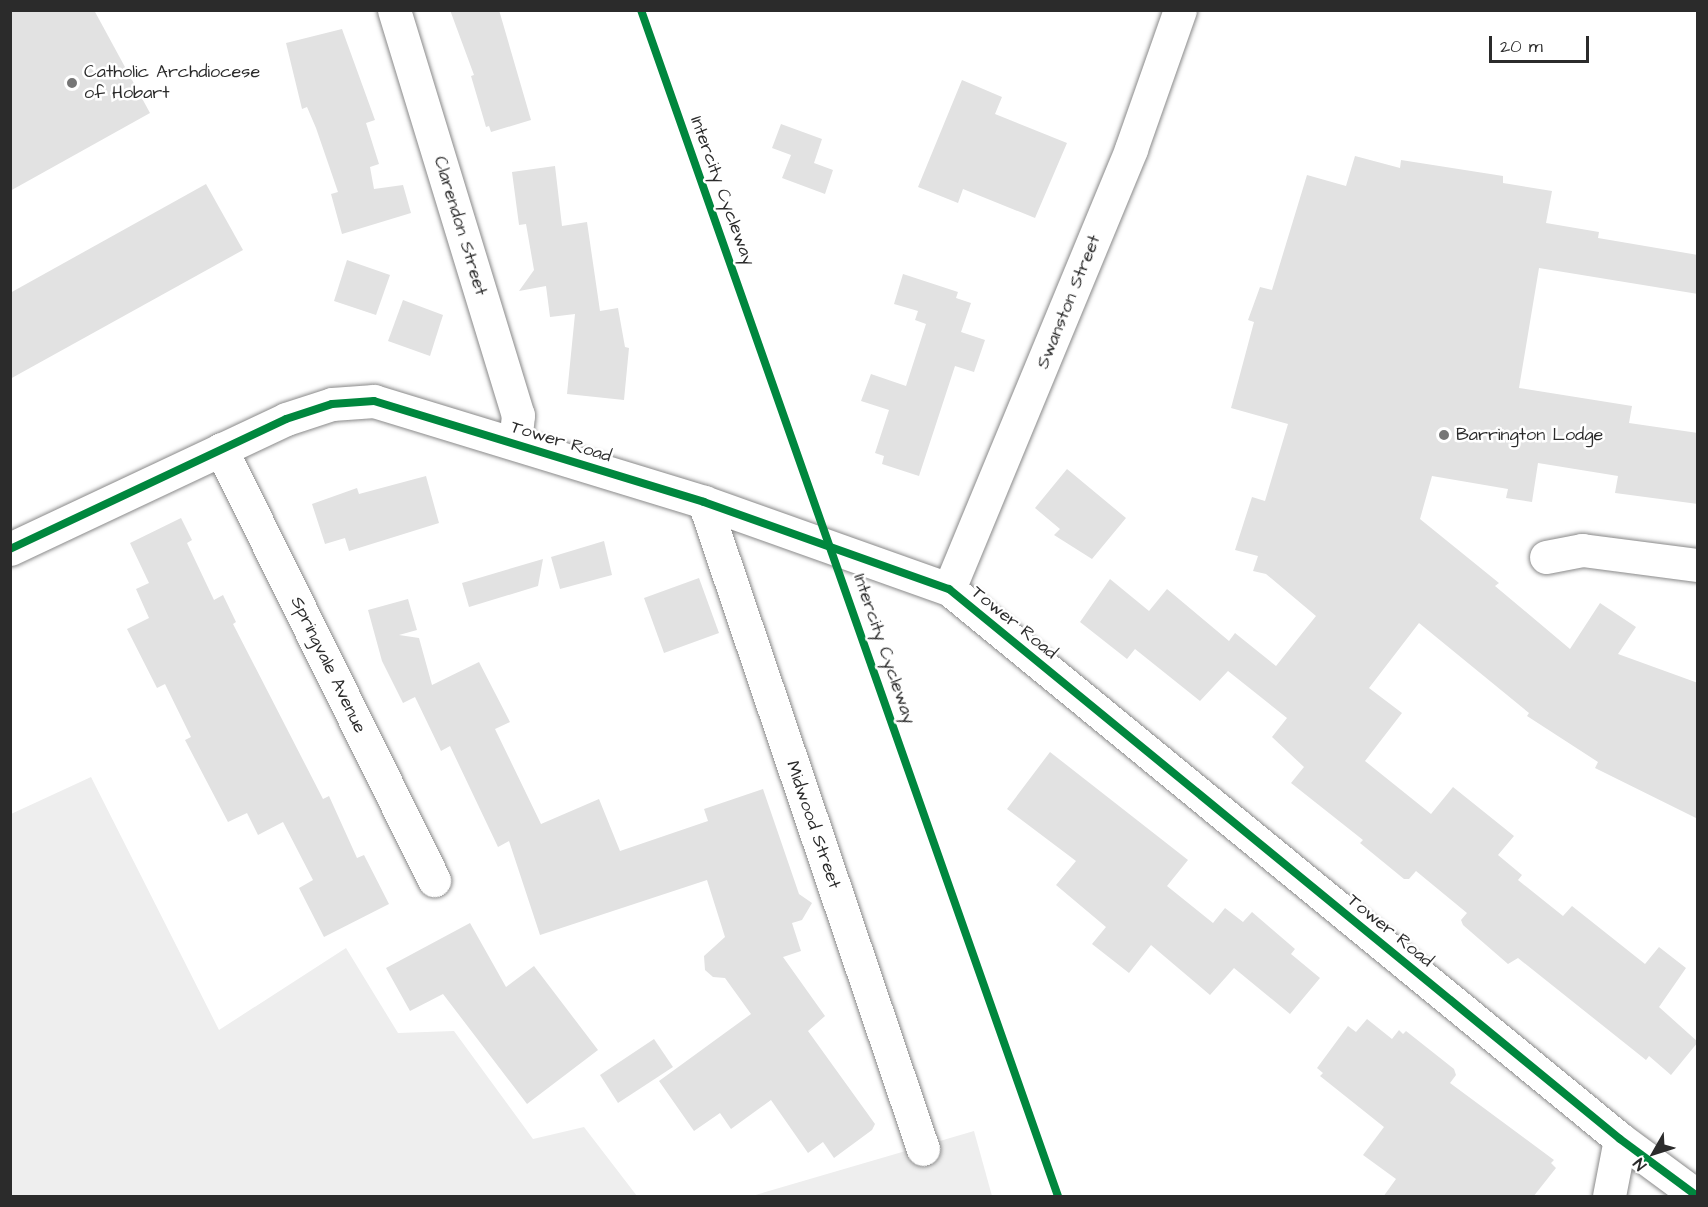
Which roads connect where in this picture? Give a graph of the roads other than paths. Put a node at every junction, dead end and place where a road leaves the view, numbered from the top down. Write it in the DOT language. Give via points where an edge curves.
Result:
graph roads {
  1 [pos="394,10"];
  2 [pos="1180,10"];
  3 [pos="515,443"];
  4 [pos="221,449"];
  5 [pos="718,507"];
  6 [pos="10,549"];
  7 [pos="1546,557"];
  8 [pos="1698,565"];
  9 [pos="949,589"];
  10 [pos="435,880"];
  11 [pos="1620,1139"];
  12 [pos="923,1149"];
  13 [pos="1609,1197"];
  14 [pos="1696,1197"];
  1 -- 3 [label="street, Clarendon Street" via="518,415"];
  2 -- 9 [label="street, Swanston Street" via="1127,159"];
  3 -- 4 [label="street, Tower Road" via="374,401 332,404 286,419"];
  3 -- 5 [label="street, Tower Road"];
  4 -- 6 [label="street, Tower Road"];
  4 -- 10 [label="street, Springvale Avenue"];
  5 -- 9 [label="street, Tower Road"];
  5 -- 12 [label="street, Midwood Street"];
  7 -- 8 [label="street" via="1582,550"];
  9 -- 11 [label="street, Tower Road"];
  11 -- 13 [label="street"];
  11 -- 14 [label="street, Tower Road"];
}
